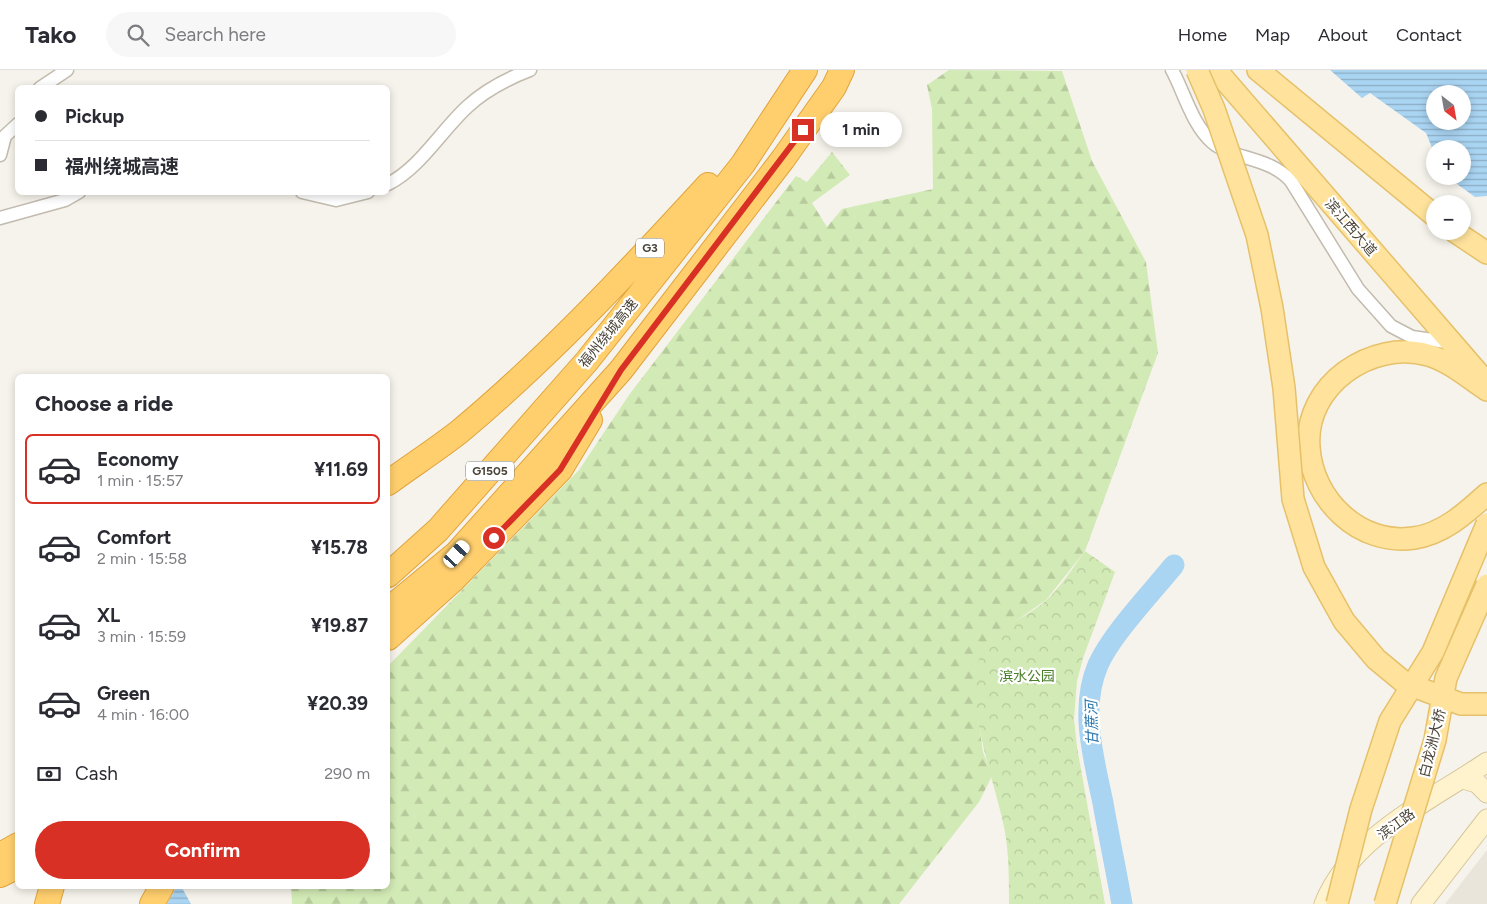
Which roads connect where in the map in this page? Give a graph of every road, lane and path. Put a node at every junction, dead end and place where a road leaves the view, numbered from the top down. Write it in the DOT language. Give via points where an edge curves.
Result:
graph roads {
  1 [pos="67,70"];
  2 [pos="530,70"];
  3 [pos="805,70"];
  4 [pos="842,70"];
  5 [pos="1172,70"];
  6 [pos="1197,70"];
  7 [pos="1216,70"];
  8 [pos="1234,70"];
  9 [pos="1258,70"];
  10 [pos="44,85"];
  11 [pos="15,127"];
  12 [pos="0,155"];
  13 [pos="739,160"];
  14 [pos="390,182"];
  15 [pos="74,195"];
  16 [pos="315,195"];
  17 [pos="356,195"];
  18 [pos="1426,209"];
  19 [pos="0,218"];
  20 [pos="1468,240"];
  21 [pos="1487,253"];
  22 [pos="1413,288"];
  23 [pos="1453,343"];
  24 [pos="1487,361"];
  25 [pos="621,370"];
  26 [pos="1487,384"];
  27 [pos="1487,390"];
  28 [pos="390,482"];
  29 [pos="1487,494"];
  30 [pos="1487,524"];
  31 [pos="390,573"];
  32 [pos="1487,585"];
  33 [pos="390,608"];
  34 [pos="390,636"];
  35 [pos="1487,704"];
  36 [pos="1487,762"];
  37 [pos="1463,779"];
  38 [pos="1487,793"];
  39 [pos="1487,819"];
  40 [pos="15,847"];
  41 [pos="0,855"];
  42 [pos="15,868"];
  43 [pos="0,875"];
  44 [pos="51,889"];
  45 [pos="160,889"];
  46 [pos="47,904"];
  47 [pos="152,904"];
  48 [pos="1324,904"];
  49 [pos="1337,904"];
  50 [pos="1385,904"];
  51 [pos="1420,904"];
  1 -- 10 [label="street"];
  2 -- 14 [label="street" via="469,105 413,165"];
  3 -- 13 [label="highway, G3"];
  4 -- 25 [label="highway" via="834,87 783,159"];
  5 -- 23 [label="street" via="1200,126 1212,142 1280,170 1291,181 1352,280 1391,326 1412,337"];
  6 -- 35 [label="main road, bridge" via="1214,109 1257,235 1284,388 1293,499 1314,567 1344,621 1376,659 1405,683 1461,704"];
  7 -- 22 [label="main road, 滨江西大道"];
  8 -- 22 [label="main road, 滨江西大道"];
  9 -- 18 [label="main road"];
  11 -- 12 [label="street" via="5,136"];
  13 -- 28 [label="highway, G3" via="563,337 458,432"];
  13 -- 31 [label="highway, 福州绕城高速 / G1505" via="586,361 438,530"];
  15 -- 19 [label="street"];
  16 -- 17 [label="street" via="336,200"];
  20 -- 21 [label="main road"];
  22 -- 23 [label="main road, 滨江西大道"];
  22 -- 24 [label="main road, 滨江西大道"];
  23 -- 26 [label="main road, 滨江西大道"];
  25 -- 33 [label="highway, G1505" via="457,554"];
  25 -- 34 [label="highway" via="560,470 454,579"];
  27 -- 29 [label="main road" via="1430,356 1412,353 1374,357 1349,369 1329,386 1316,409 1308,446 1313,475 1322,493 1338,512 1362,530 1387,537 1414,538 1445,528"];
  30 -- 49 [label="main road, bridge" via="1433,652 1390,722 1361,809"];
  32 -- 50 [label="main road, 白龙洲大桥, bridge" via="1446,678 1435,740"];
  36 -- 37 [label="main road, 滨江路"];
  37 -- 38 [label="main road" via="1477,783"];
  37 -- 48 [label="main road, 滨江路" via="1371,842 1342,872 1329,890"];
  39 -- 51 [label="main road"];
  40 -- 41 [label="highway"];
  42 -- 43 [label="highway"];
  44 -- 46 [label="highway"];
  45 -- 47 [label="highway"];
}
